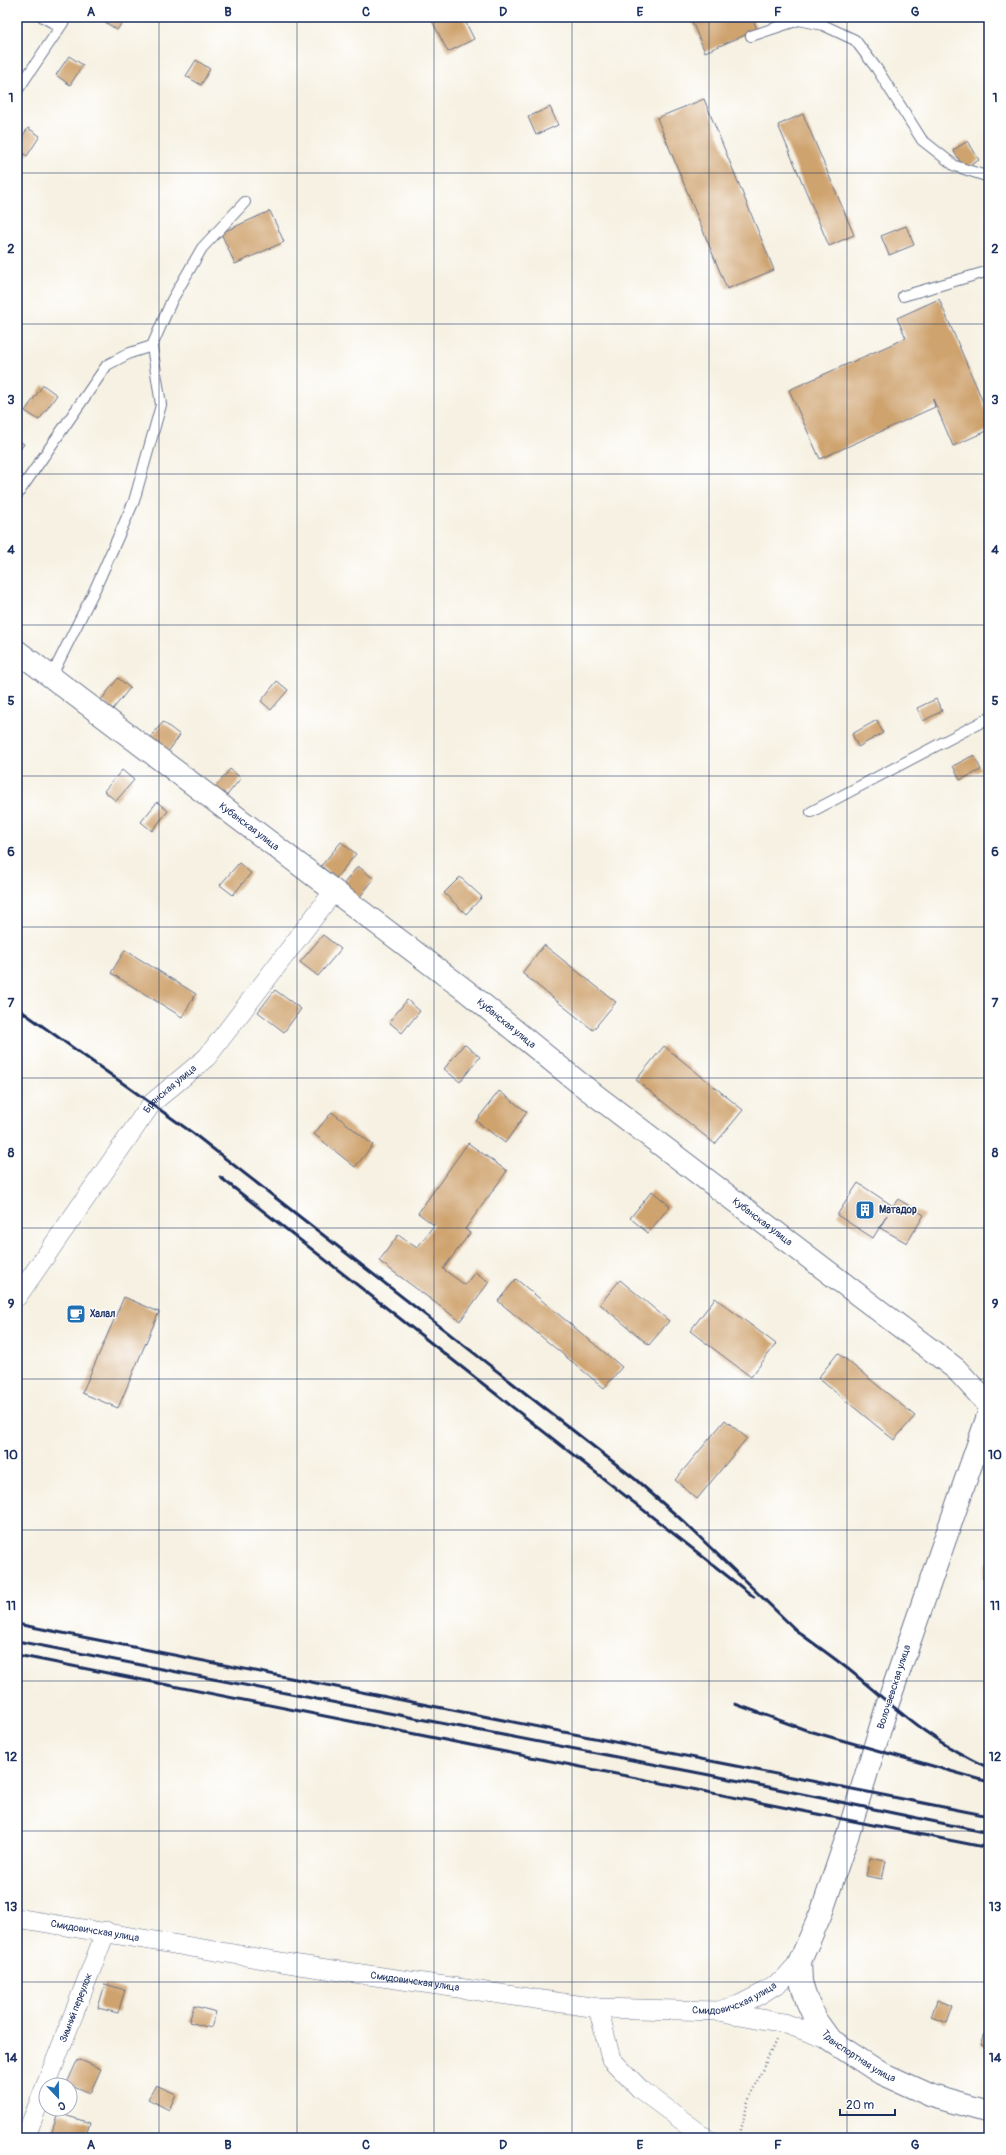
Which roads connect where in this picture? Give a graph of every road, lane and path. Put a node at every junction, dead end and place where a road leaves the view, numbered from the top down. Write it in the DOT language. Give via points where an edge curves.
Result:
graph roads {
  1 [pos="43,17"];
  2 [pos="67,17"];
  3 [pos="60,27"];
  4 [pos="751,36"];
  5 [pos="17,91"];
  6 [pos="989,177"];
  7 [pos="245,202"];
  8 [pos="989,271"];
  9 [pos="903,296"];
  10 [pos="152,346"];
  11 [pos="17,495"];
  12 [pos="17,651"];
  13 [pos="51,677"];
  14 [pos="989,718"];
  15 [pos="811,812"];
  16 [pos="334,891"];
  17 [pos="17,1297"];
  18 [pos="989,1405"];
  19 [pos="989,1413"];
  20 [pos="17,1918"];
  21 [pos="106,1931"];
  22 [pos="800,1961"];
  23 [pos="598,2008"];
  24 [pos="718,2011"];
  25 [pos="784,2023"];
  26 [pos="830,2040"];
  27 [pos="49,2077"];
  28 [pos="38,2106"];
  29 [pos="989,2112"];
  30 [pos="26,2138"];
  31 [pos="706,2138"];
  32 [pos="739,2138"];
  1 -- 3 [label="lane"];
  2 -- 3 [label="lane"];
  3 -- 5 [label="lane"];
  4 -- 6 [label="lane" via="799,20 823,25 855,40 877,69 922,140 956,166"];
  7 -- 10 [label="lane" via="202,248 172,300"];
  8 -- 9 [label="lane"];
  10 -- 11 [label="lane" via="130,353 107,365"];
  10 -- 13 [label="lane" via="161,405 134,501"];
  12 -- 13 [label="main road, Кубанская улица"];
  13 -- 16 [label="main road, Кубанская улица"];
  14 -- 15 [label="lane"];
  16 -- 17 [label="street, Брянская улица" via="207,1057 152,1103"];
  16 -- 18 [label="main road, Кубанская улица" via="465,990 578,1082 956,1369"];
  19 -- 22 [label="main road, Волочаевская улица" via="888,1703 822,1911"];
  20 -- 21 [label="street, Смидовичская улица"];
  21 -- 23 [label="street, Смидовичская улица" via="299,1965"];
  21 -- 27 [label="street, Зимний переулок"];
  22 -- 24 [label="street, Смидовичская улица" via="783,1980 759,1995 739,2005"];
  22 -- 26 [label="main road, Транспортная улица" via="801,1982 807,2001 815,2019"];
  23 -- 24 [label="street, Смидовичская улица"];
  23 -- 31 [label="street" via="611,2059 640,2089"];
  24 -- 25 [label="street"];
  25 -- 26 [label="street"];
  25 -- 32 [label="path" via="748,2101"];
  26 -- 29 [label="main road, Транспортная улица" via="879,2072 932,2096"];
  28 -- 30 [label="street, Зимний переулок"];
}
